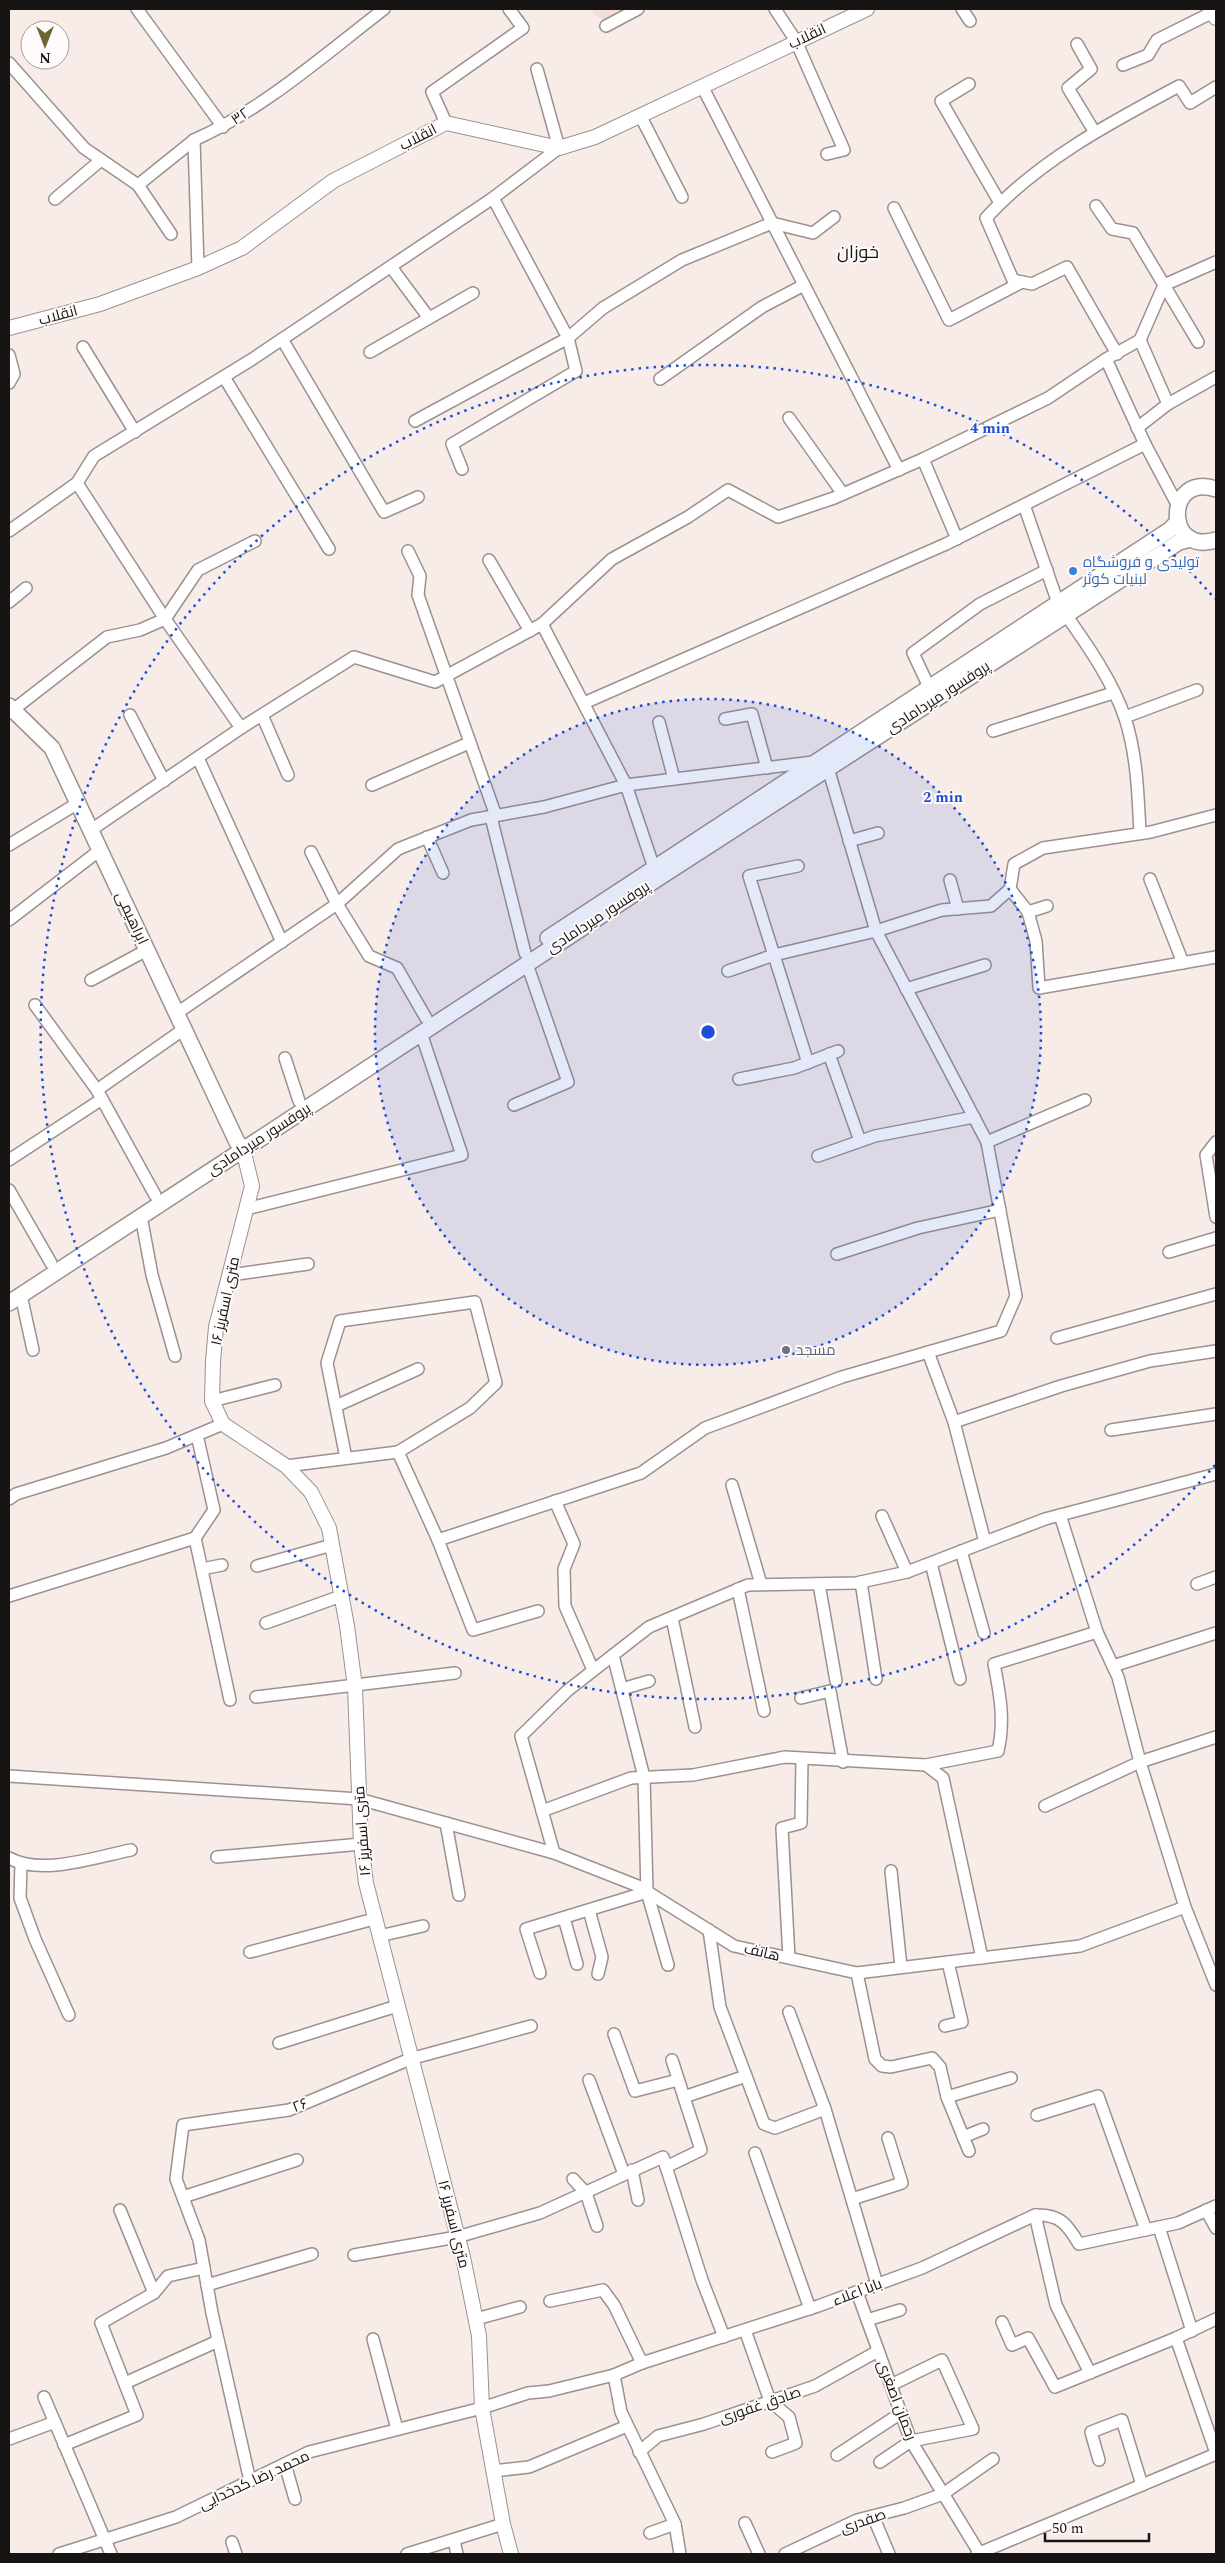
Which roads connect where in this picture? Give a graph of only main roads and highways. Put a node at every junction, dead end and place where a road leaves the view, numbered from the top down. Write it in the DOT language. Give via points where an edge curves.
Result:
graph roads {
  1 [pos="1216,489"];
  2 [pos="1178,513"];
  3 [pos="1191,539"];
  4 [pos="1216,540"];
  5 [pos="1062,609"];
  6 [pos="10,710"];
  7 [pos="821,765"];
  8 [pos="526,958"];
  9 [pos="240,1146"];
  10 [pos="13,1296"];
  1 -- 2 [label="main road, پروفسور میردامادی" via="1197,487 1182,498"];
  2 -- 3 [label="main road" via="1183,532"];
  2 -- 5 [label="main road, پروفسور میردامادی" via="1172,529"];
  3 -- 4 [label="main road"];
  3 -- 5 [label="main road, پروفسور میردامادی" via="1179,542"];
  5 -- 7 [label="main road, پروفسور میردامادی"];
  5 -- 7 [label="main road, پروفسور میردامادی" via="929,687"];
  6 -- 9 [label="main road, ابراهیمی" via="52,748"];
  7 -- 8 [label="main road, پروفسور میردامادی"];
  8 -- 9 [label="main road, پروفسور میردامادی" via="421,1033"];
  8 -- 9 [label="main road, پروفسور میردامادی" via="426,1018 299,1101"];
  9 -- 10 [label="main road, پروفسور میردامادی" via="141,1216"];
  9 -- 10 [label="main road, پروفسور میردامادی" via="155,1195 50,1263"];
}
